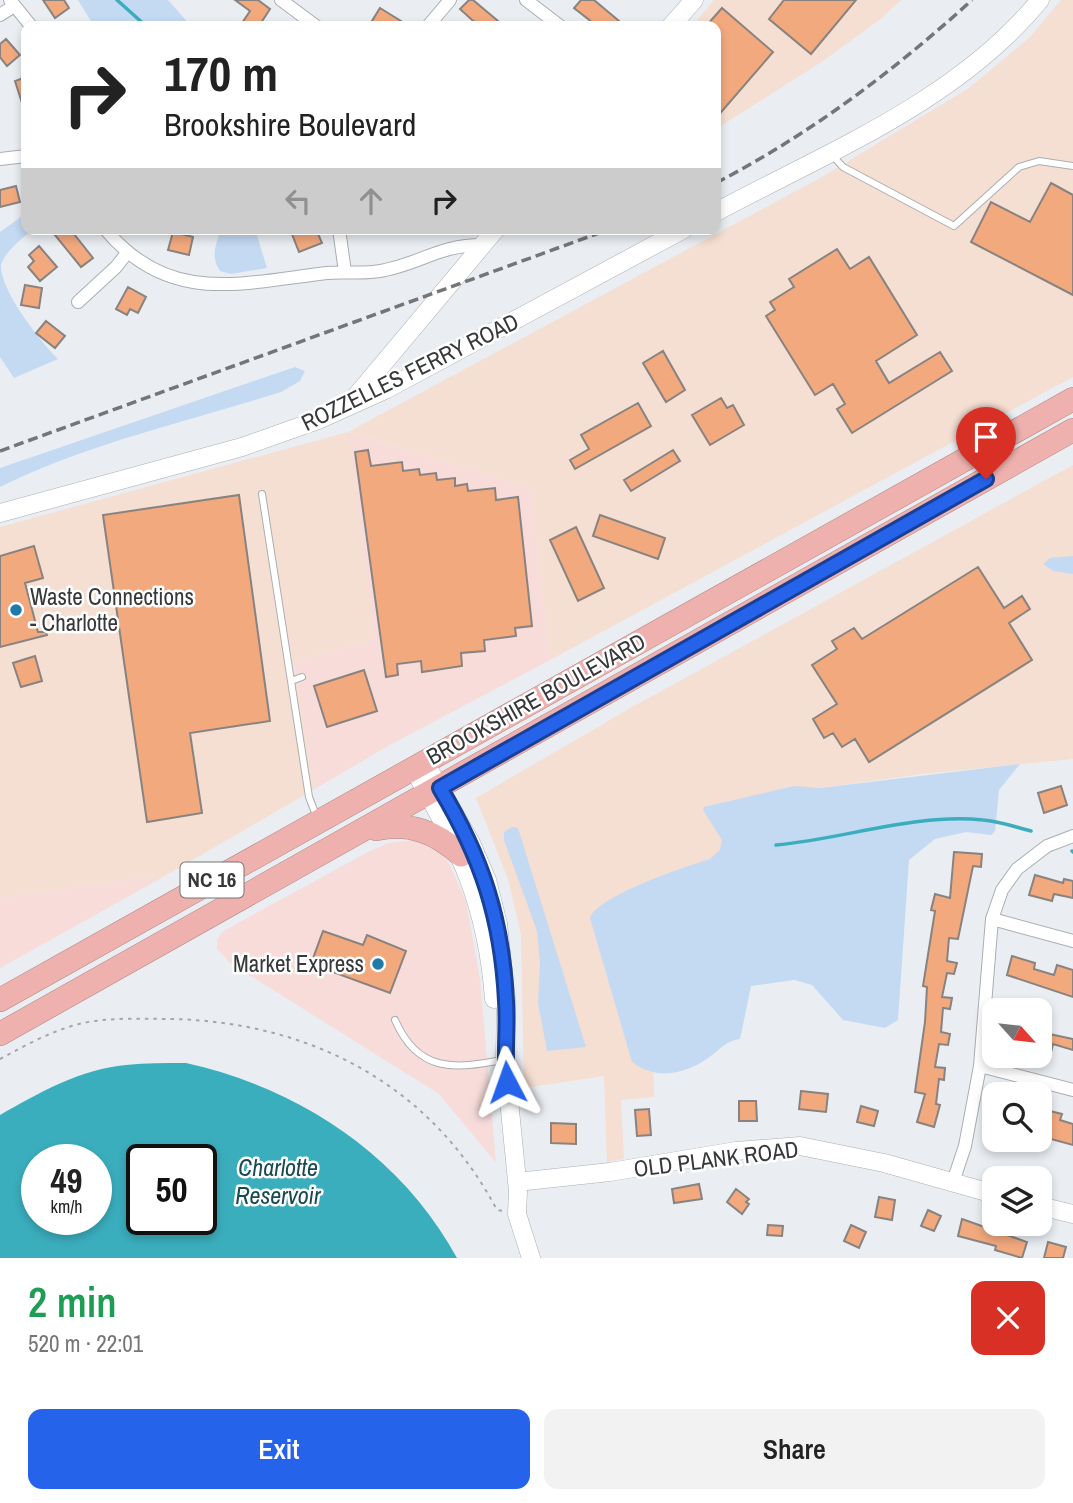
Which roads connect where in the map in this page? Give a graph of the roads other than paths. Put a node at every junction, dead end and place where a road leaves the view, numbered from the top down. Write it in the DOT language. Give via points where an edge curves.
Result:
graph roads {
  1 [pos="281,0"];
  2 [pos="450,0"];
  3 [pos="526,0"];
  4 [pos="694,0"];
  5 [pos="1040,0"];
  6 [pos="12,3"];
  7 [pos="0,15"];
  8 [pos="27,21"];
  9 [pos="309,21"];
  10 [pos="432,21"];
  11 [pos="553,21"];
  12 [pos="675,21"];
  13 [pos="829,152"];
  14 [pos="21,157"];
  15 [pos="0,159"];
  16 [pos="1073,166"];
  17 [pos="721,209"];
  18 [pos="110,235"];
  19 [pos="341,235"];
  20 [pos="491,235"];
  21 [pos="673,235"];
  22 [pos="482,245"];
  23 [pos="127,253"];
  24 [pos="345,272"];
  25 [pos="78,302"];
  26 [pos="1073,399"];
  27 [pos="347,408"];
  28 [pos="1073,430"];
  29 [pos="1014,448"];
  30 [pos="262,494"];
  31 [pos="0,513"];
  32 [pos="302,677"];
  33 [pos="291,681"];
  34 [pos="419,765"];
  35 [pos="434,791"];
  36 [pos="318,821"];
  37 [pos="359,833"];
  38 [pos="1073,836"];
  39 [pos="461,855"];
  40 [pos="992,919"];
  41 [pos="1073,940"];
  42 [pos="0,1000"];
  43 [pos="395,1020"];
  44 [pos="0,1034"];
  45 [pos="505,1054"];
  46 [pos="980,1066"];
  47 [pos="1073,1090"];
  48 [pos="953,1182"];
  49 [pos="517,1186"];
  50 [pos="982,1190"];
  51 [pos="1052,1209"];
  52 [pos="1073,1214"];
  53 [pos="531,1258"];
  54 [pos="538,1258"];
  1 -- 9 [label="street"];
  2 -- 10 [label="street"];
  3 -- 11 [label="street"];
  4 -- 12 [label="street"];
  5 -- 13 [label="street" via="955,79"];
  6 -- 7 [label="street"];
  6 -- 8 [label="street"];
  13 -- 16 [label="lane" via="843,167 954,226 1019,167 1039,161"];
  13 -- 17 [label="street"];
  14 -- 15 [label="street"];
  18 -- 23 [label="street"];
  19 -- 24 [label="street"];
  20 -- 22 [label="street"];
  21 -- 27 [label="street, ROZZELLES FERRY ROAD"];
  22 -- 24 [label="street" via="445,248 388,270"];
  22 -- 27 [label="street"];
  23 -- 24 [label="street" via="167,274 207,285"];
  23 -- 25 [label="street"];
  26 -- 29 [label="highway, BROOKSHIRE BOULEVARD / NC 16"];
  27 -- 31 [label="street, ROZZELLES FERRY ROAD" via="242,447"];
  28 -- 29 [label="highway, BROOKSHIRE BOULEVARD / NC 16"];
  29 -- 34 [label="highway, BROOKSHIRE BOULEVARD / NC 16"];
  29 -- 35 [label="highway, BROOKSHIRE BOULEVARD / NC 16"];
  30 -- 33 [label="lane"];
  32 -- 33 [label="lane"];
  33 -- 36 [label="lane" via="309,797"];
  34 -- 35 [label="street"];
  34 -- 36 [label="highway, BROOKSHIRE BOULEVARD / NC 16"];
  35 -- 37 [label="highway, BROOKSHIRE BOULEVARD / NC 16"];
  35 -- 39 [label="street"];
  35 -- 45 [label="street" via="471,844 487,880 506,999"];
  36 -- 42 [label="highway, BROOKSHIRE BOULEVARD / NC 16"];
  37 -- 39 [label="highway" via="408,826 442,839"];
  37 -- 44 [label="highway, BROOKSHIRE BOULEVARD / NC 16"];
  38 -- 40 [label="street" via="1047,846 1017,869"];
  39 -- 45 [label="street" via="484,926 496,1022"];
  40 -- 41 [label="street"];
  40 -- 46 [label="street"];
  43 -- 45 [label="lane" via="422,1056 439,1065 466,1067"];
  45 -- 49 [label="street"];
  46 -- 47 [label="street"];
  46 -- 48 [label="street" via="965,1146"];
  48 -- 49 [label="street, OLD PLANK ROAD" via="800,1146"];
  48 -- 50 [label="street, OLD PLANK ROAD"];
  49 -- 53 [label="street" via="517,1214"];
  49 -- 54 [label="street"];
  51 -- 52 [label="street"];
}
